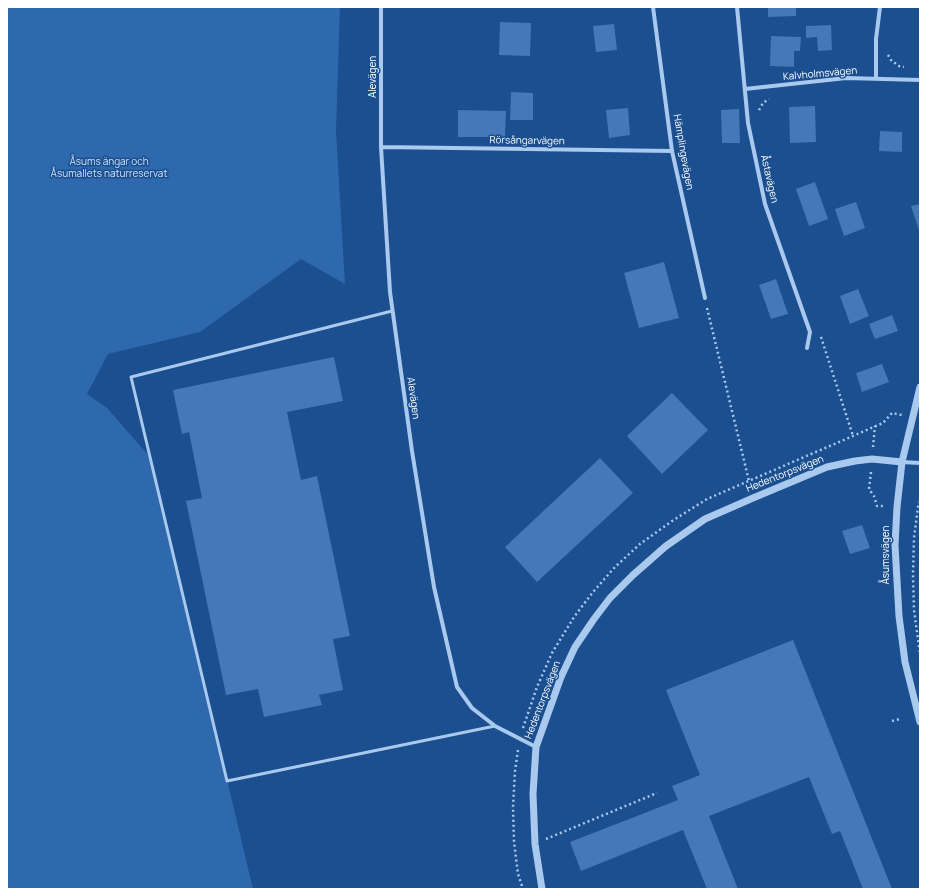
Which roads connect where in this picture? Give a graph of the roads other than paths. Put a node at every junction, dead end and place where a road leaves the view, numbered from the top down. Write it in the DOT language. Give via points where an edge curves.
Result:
graph roads {
  1 [pos="381,7"];
  2 [pos="653,7"];
  3 [pos="737,7"];
  4 [pos="880,7"];
  5 [pos="876,79"];
  6 [pos="920,80"];
  7 [pos="745,89"];
  8 [pos="381,147"];
  9 [pos="672,151"];
  10 [pos="705,298"];
  11 [pos="392,311"];
  12 [pos="807,348"];
  13 [pos="920,387"];
  14 [pos="902,462"];
  15 [pos="920,463"];
  16 [pos="920,722"];
  17 [pos="495,726"];
  18 [pos="536,747"];
  19 [pos="542,889"];
  1 -- 8 [label="street, Alevägen"];
  2 -- 9 [label="street, Hämplingevägen"];
  3 -- 7 [label="street, Åstavägen"];
  4 -- 5 [label="street" via="876,39"];
  5 -- 6 [label="street, Kalvholmsvägen"];
  5 -- 7 [label="street, Kalvholmsvägen" via="846,78"];
  7 -- 12 [label="street, Åstavägen" via="748,123 765,204 810,332"];
  8 -- 9 [label="street, Rörsångarvägen"];
  8 -- 11 [label="street, Alevägen"];
  9 -- 10 [label="street, Hämplingevägen"];
  11 -- 17 [label="street, Alevägen" via="434,587 457,687 472,708"];
  11 -- 17 [label="lane" via="131,376 227,780"];
  13 -- 14 [label="street, Åsumsvägen"];
  14 -- 15 [label="street"];
  14 -- 16 [label="street, Åsumsvägen" via="895,545 899,616 905,662"];
  14 -- 18 [label="street, Hedentorpsvägen" via="872,459 827,468 706,519 666,546 610,598 579,642 561,677"];
  17 -- 18 [label="street, Alevägen"];
  18 -- 19 [label="street, Hedentorpsvägen" via="533,794 535,844"];
}
